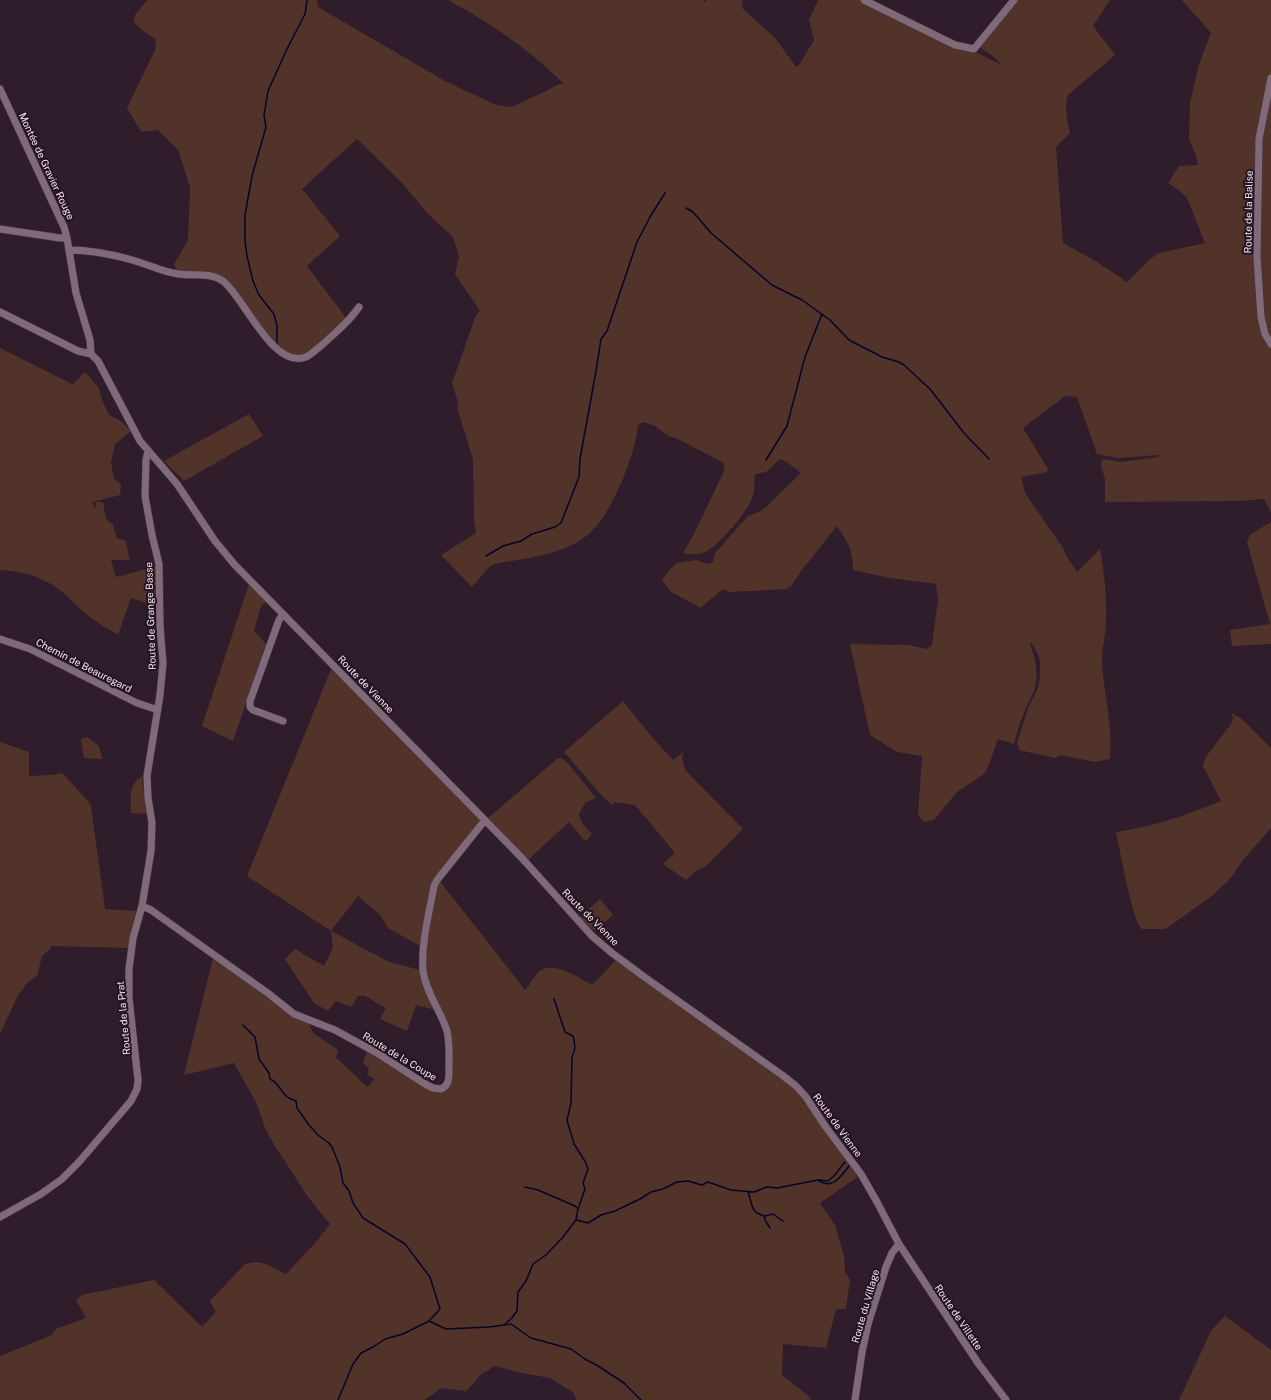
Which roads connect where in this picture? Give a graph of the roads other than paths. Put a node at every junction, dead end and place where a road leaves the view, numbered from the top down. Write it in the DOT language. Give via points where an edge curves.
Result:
graph roads {
  1 [pos="864,0"];
  2 [pos="1014,0"];
  3 [pos="1271,78"];
  4 [pos="0,89"];
  5 [pos="0,229"];
  6 [pos="67,238"];
  7 [pos="69,250"];
  8 [pos="359,307"];
  9 [pos="0,312"];
  10 [pos="1271,344"];
  11 [pos="91,354"];
  12 [pos="148,451"];
  13 [pos="283,614"];
  14 [pos="0,639"];
  15 [pos="158,710"];
  16 [pos="283,721"];
  17 [pos="485,820"];
  18 [pos="142,906"];
  19 [pos="0,1217"];
  20 [pos="899,1244"];
  21 [pos="855,1400"];
  22 [pos="1006,1400"];
  1 -- 2 [label="street" via="955,45 974,49"];
  3 -- 10 [label="street, Route de la Balise" via="1259,139 1257,257 1261,317 1265,334"];
  4 -- 6 [label="street, Montée de Gravier Rouge" via="55,205"];
  5 -- 6 [label="street"];
  6 -- 7 [label="street, Montée de Gravier Rouge"];
  7 -- 8 [label="street" via="111,254 178,274 218,279 236,295 273,346 291,357 302,358 310,355 345,324"];
  7 -- 11 [label="street, Montée de Gravier Rouge" via="76,293 90,340"];
  9 -- 11 [label="street" via="78,351"];
  11 -- 12 [label="street, Montée de Gravier Rouge" via="98,361"];
  12 -- 13 [label="street, Route de Vienne" via="177,484 227,556"];
  12 -- 15 [label="street, Route de Grange Basse" via="146,502 159,570 163,663"];
  13 -- 16 [label="street" via="250,701 253,710"];
  13 -- 17 [label="street, Route de Vienne"];
  14 -- 15 [label="street, Chemin de Beauregard" via="30,649 144,707"];
  15 -- 18 [label="street, Route de la Prat" via="147,776 152,833"];
  17 -- 18 [label="street, Route de la Coupe" via="434,886 422,956 424,979 448,1037 449,1078 441,1089 425,1084 336,1030 294,1014"];
  17 -- 20 [label="street, Route de Vienne" via="522,857 582,925 612,953 800,1090 862,1174"];
  18 -- 19 [label="street, Route de la Prat" via="133,938 129,985 138,1080 136,1094 62,1179"];
  20 -- 21 [label="street, Route du Village" via="886,1267 868,1324"];
  20 -- 22 [label="street, Route de Villette" via="978,1363"];
}
